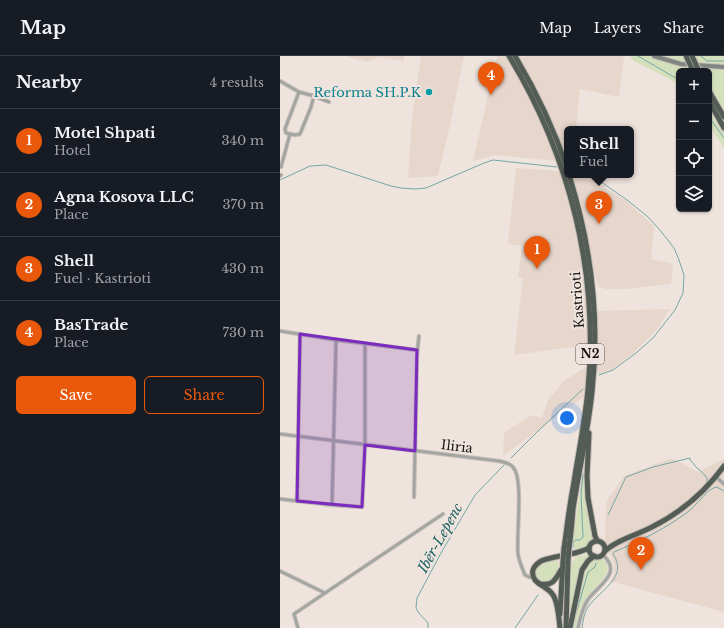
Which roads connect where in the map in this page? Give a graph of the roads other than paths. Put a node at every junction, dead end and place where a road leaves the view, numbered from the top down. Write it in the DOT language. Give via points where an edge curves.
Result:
graph roads {
  1 [pos="509,56"];
  2 [pos="515,56"];
  3 [pos="518,56"];
  4 [pos="654,56"];
  5 [pos="686,56"];
  6 [pos="692,56"];
  7 [pos="724,66"];
  8 [pos="692,68"];
  9 [pos="698,68"];
  10 [pos="528,78"];
  11 [pos="280,80"];
  12 [pos="299,92"];
  13 [pos="314,96"];
  14 [pos="712,96"];
  15 [pos="329,102"];
  16 [pos="711,104"];
  17 [pos="724,117"];
  18 [pos="724,128"];
  19 [pos="286,133"];
  20 [pos="290,134"];
  21 [pos="288,140"];
  22 [pos="564,160"];
  23 [pos="281,167"];
  24 [pos="564,174"];
  25 [pos="565,178"];
  26 [pos="570,178"];
  27 [pos="280,332"];
  28 [pos="300,334"];
  29 [pos="419,336"];
  30 [pos="336,340"];
  31 [pos="365,344"];
  32 [pos="417,350"];
  33 [pos="590,407"];
  34 [pos="280,434"];
  35 [pos="299,437"];
  36 [pos="334,441"];
  37 [pos="365,445"];
  38 [pos="415,451"];
  39 [pos="724,466"];
  40 [pos="716,478"];
  41 [pos="724,484"];
  42 [pos="414,497"];
  43 [pos="280,499"];
  44 [pos="297,501"];
  45 [pos="332,505"];
  46 [pos="443,514"];
  47 [pos="597,540"];
  48 [pos="623,540"];
  49 [pos="603,543"];
  50 [pos="567,548"];
  51 [pos="591,553"];
  52 [pos="604,553"];
  53 [pos="565,561"];
  54 [pos="562,569"];
  55 [pos="280,571"];
  56 [pos="533,577"];
  57 [pos="538,583"];
  58 [pos="325,593"];
  59 [pos="298,628"];
  60 [pos="560,628"];
  61 [pos="566,628"];
  62 [pos="570,628"];
  63 [pos="578,628"];
  1 -- 24 [label="highway, Kastrioti / N2" via="549,133"];
  2 -- 10 [label="highway"];
  3 -- 10 [label="highway"];
  4 -- 7 [label="main road" via="681,64"];
  5 -- 8 [label="highway, bridge"];
  6 -- 9 [label="highway, bridge"];
  10 -- 22 [label="highway"];
  11 -- 12 [label="street"];
  12 -- 13 [label="street"];
  12 -- 19 [label="street" via="286,125"];
  13 -- 15 [label="street"];
  13 -- 20 [label="street" via="300,134"];
  14 -- 17 [label="highway"];
  16 -- 18 [label="highway"];
  19 -- 20 [label="street"];
  19 -- 21 [label="street"];
  20 -- 21 [label="street"];
  21 -- 23 [label="street"];
  25 -- 50 [label="highway, Kastrioti / N2" via="574,207 588,284 590,335 588,390 569,509"];
  26 -- 33 [label="highway, Kastrioti / N2" via="585,237 594,299 595,354"];
  27 -- 28 [label="street"];
  28 -- 30 [label="street"];
  28 -- 35 [label="street"];
  29 -- 32 [label="street"];
  30 -- 31 [label="street"];
  30 -- 36 [label="street"];
  31 -- 32 [label="street"];
  31 -- 37 [label="street"];
  32 -- 38 [label="street"];
  33 -- 47 [label="highway" via="589,507"];
  33 -- 50 [label="highway, Kastrioti / N2"];
  34 -- 35 [label="street, Iliria"];
  35 -- 36 [label="street, Iliria"];
  35 -- 44 [label="street"];
  36 -- 37 [label="street, Iliria"];
  36 -- 45 [label="street"];
  37 -- 38 [label="street, Iliria"];
  37 -- 45 [label="street" via="362,507"];
  38 -- 42 [label="street"];
  38 -- 56 [label="street, Iliria" via="499,461 514,467 519,490 518,553 525,575"];
  39 -- 40 [label="highway"];
  40 -- 41 [label="street"];
  40 -- 48 [label="highway" via="674,514 653,527"];
  43 -- 44 [label="street"];
  44 -- 45 [label="street"];
  46 -- 58 [label="street"];
  47 -- 49 [label="highway"];
  47 -- 51 [label="highway" via="592,542"];
  48 -- 49 [label="highway"];
  48 -- 52 [label="highway" via="609,547"];
  49 -- 52 [label="highway"];
  50 -- 53 [label="highway, Kastrioti / N2, bridge"];
  51 -- 52 [label="highway" via="598,557"];
  51 -- 56 [label="highway" via="540,562 534,568"];
  51 -- 62 [label="highway" via="582,570"];
  52 -- 63 [label="street" via="610,566 609,575 588,599"];
  53 -- 54 [label="highway, Kastrioti / N2"];
  53 -- 61 [label="highway, Kastrioti / N2"];
  54 -- 57 [label="highway" via="553,583"];
  54 -- 60 [label="highway, Kastrioti / N2"];
  55 -- 58 [label="street"];
  56 -- 57 [label="highway"];
  57 -- 60 [label="highway" via="553,594"];
  58 -- 59 [label="street" via="294,614"];
}
